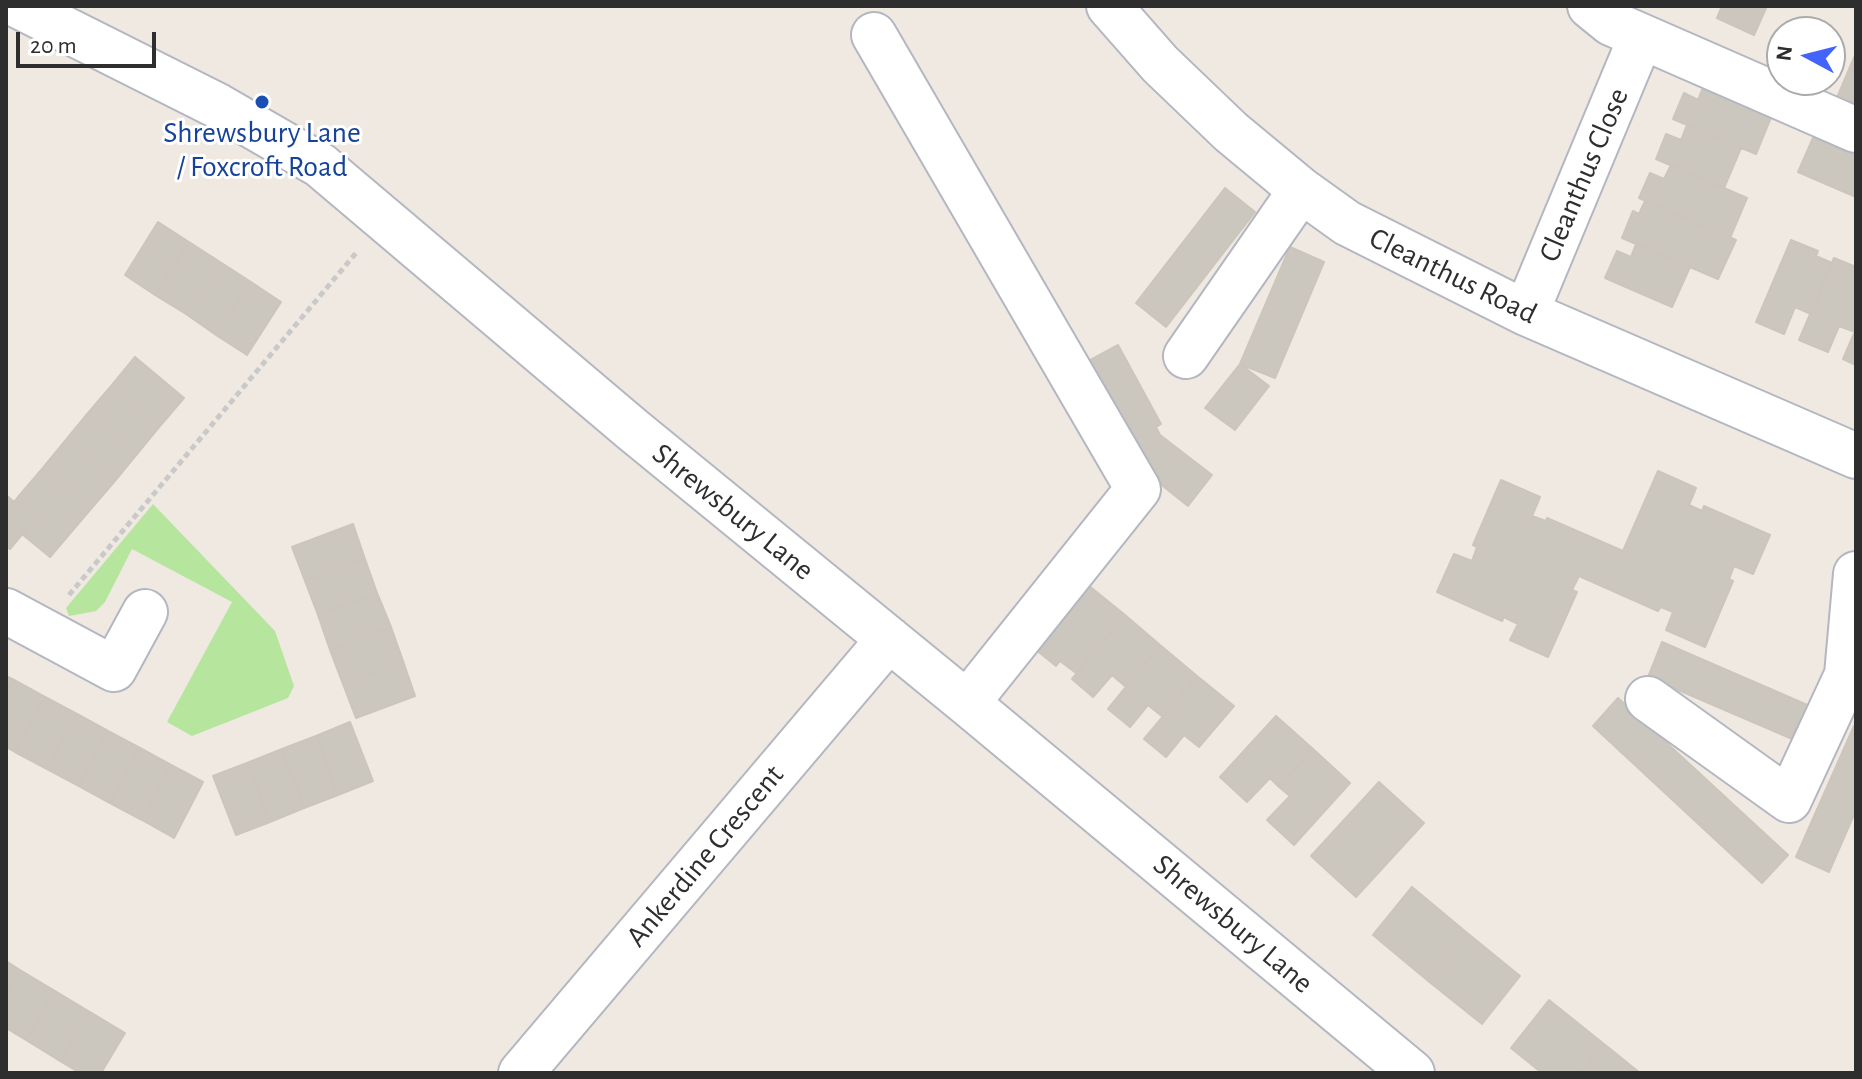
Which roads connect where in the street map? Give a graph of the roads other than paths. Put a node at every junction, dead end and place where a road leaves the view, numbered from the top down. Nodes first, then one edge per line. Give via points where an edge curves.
1 (19, 6) edge
2 (1109, 6) edge
3 (1590, 6) edge
4 (874, 35) dead end
5 (1641, 37) junction
6 (1856, 130) edge
7 (1301, 190) junction
8 (1526, 313) junction
9 (1186, 356) dead end
10 (1856, 456) edge
11 (1856, 574) edge
12 (145, 612) dead end
13 (23, 620) edge
14 (889, 639) junction
15 (1648, 699) dead end
16 (967, 703) junction
17 (521, 1073) edge
18 (1412, 1073) edge

1 - 14 street, Shrewsbury Lane via 218,106 320,165
2 - 7 street, Cleanthus Road via 1180,84
3 - 5 street
4 - 16 street via 1138,489
5 - 6 street
5 - 8 street, Cleanthus Close
7 - 8 street, Cleanthus Road via 1347,223
7 - 9 street
8 - 10 street, Cleanthus Road
11 - 15 street via 1847,675 1789,800
12 - 13 street via 114,669
14 - 16 street, Shrewsbury Lane
14 - 17 street, Ankerdine Crescent
16 - 18 street, Shrewsbury Lane

